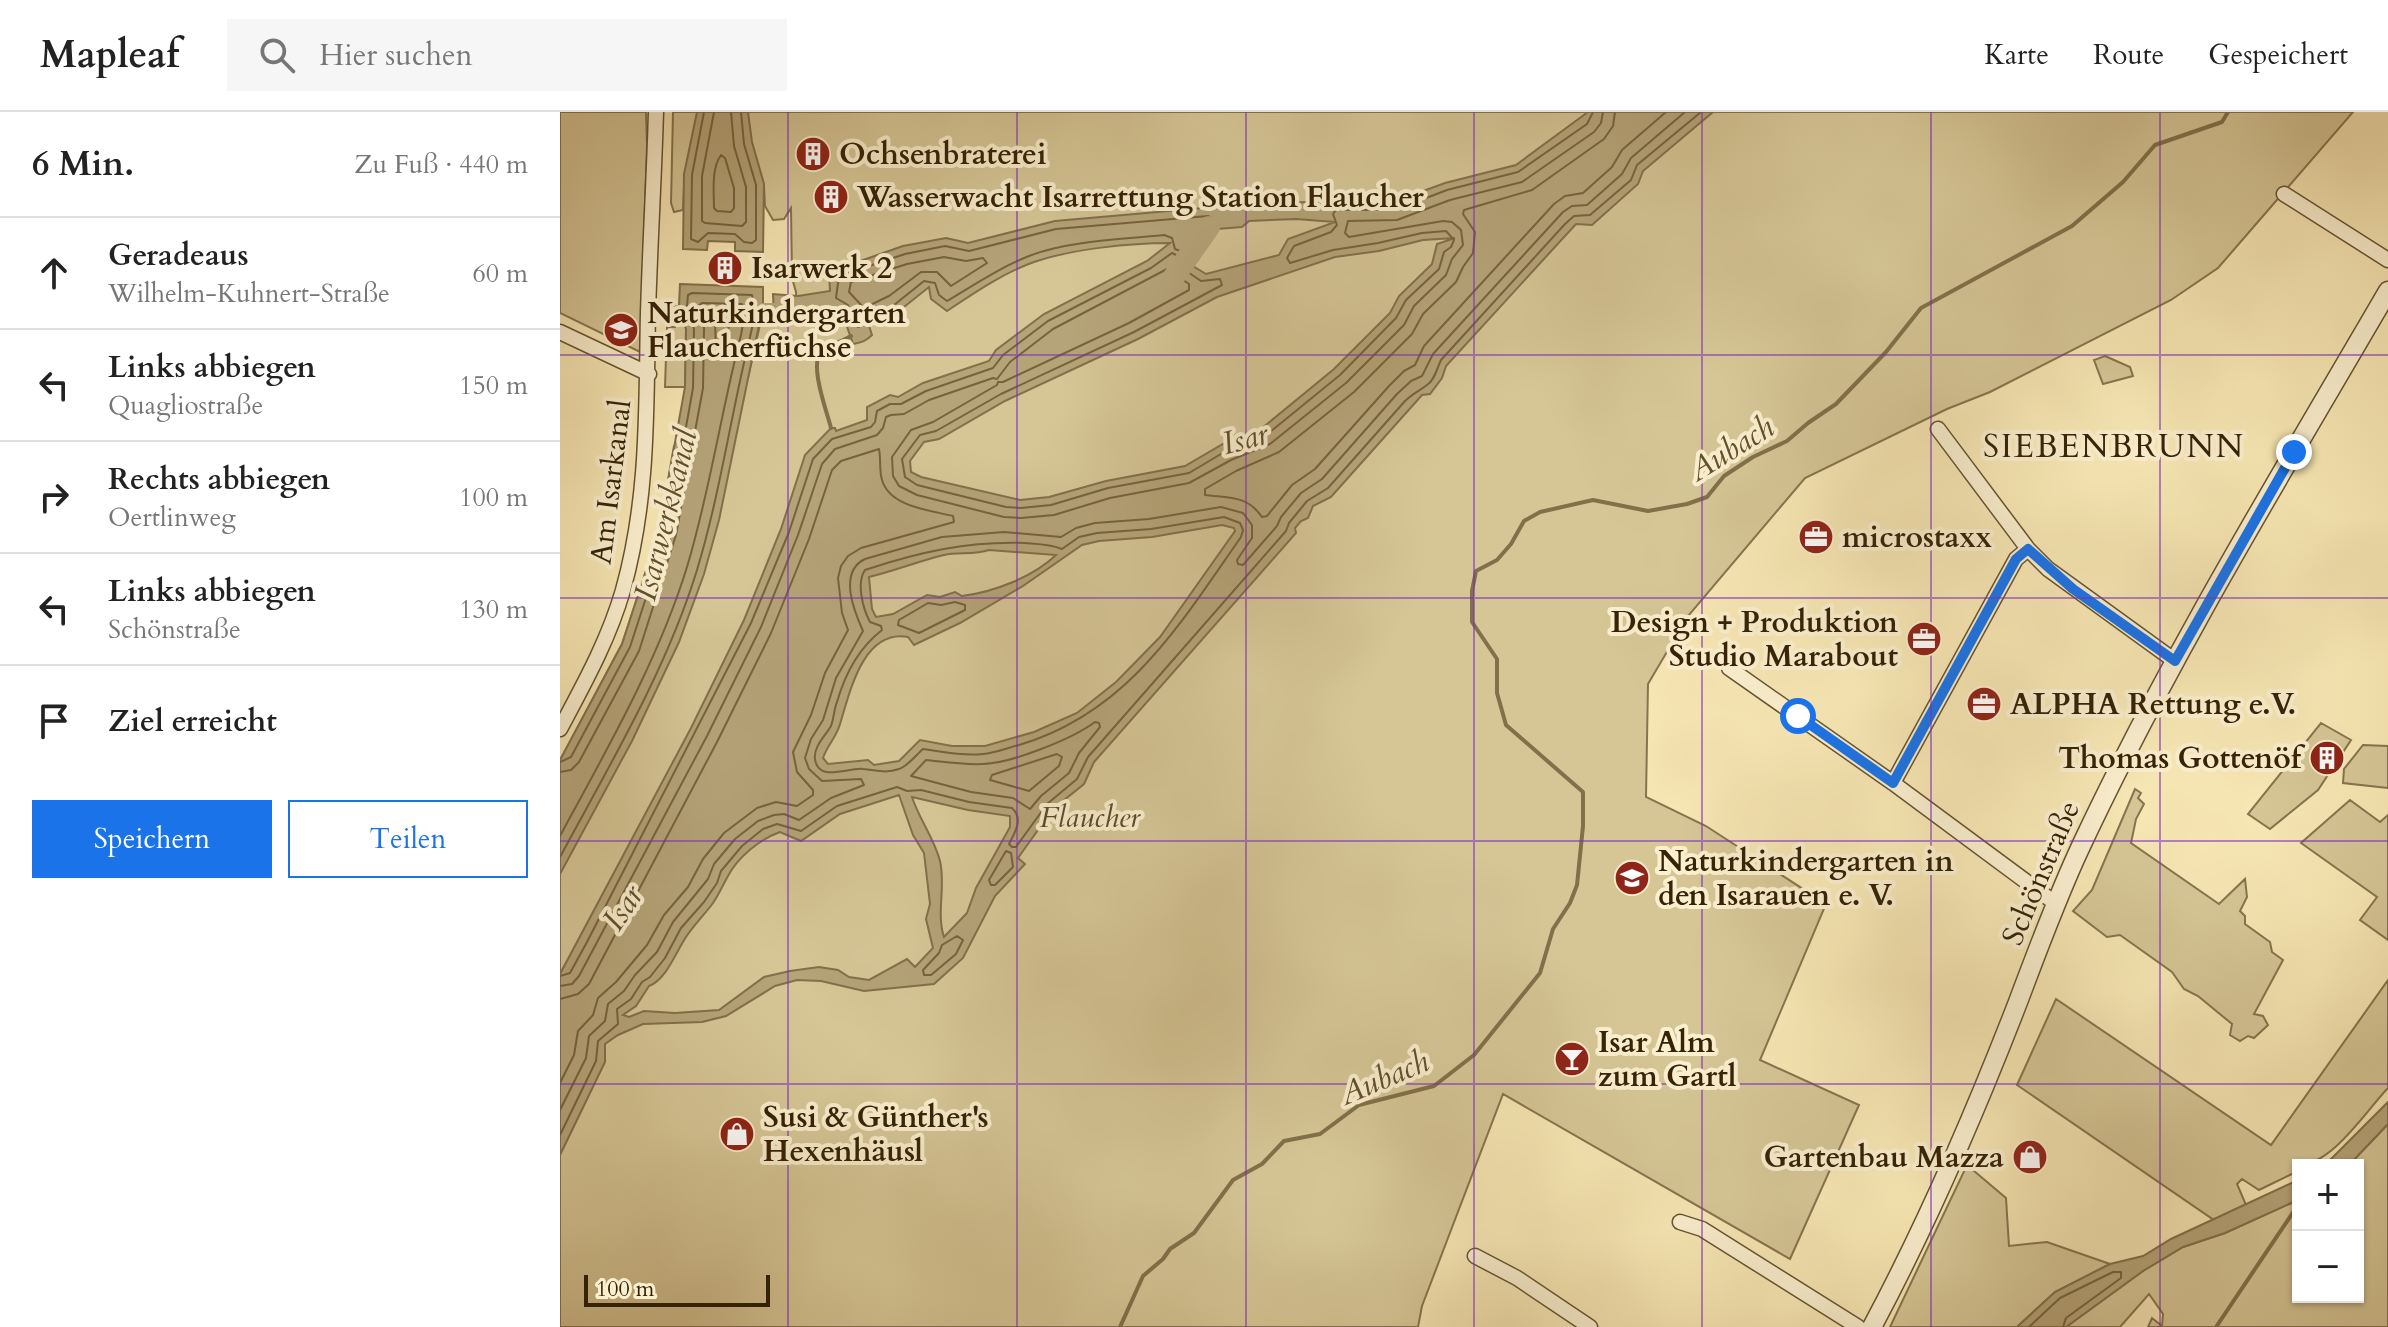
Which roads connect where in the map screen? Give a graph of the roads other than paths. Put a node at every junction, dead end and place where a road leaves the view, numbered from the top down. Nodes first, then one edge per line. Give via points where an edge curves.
1 (656, 112) edge
2 (2284, 194) dead end
3 (2388, 260) edge
4 (2388, 291) edge
5 (560, 332) edge
6 (649, 374) junction
7 (1938, 429) dead end
8 (2028, 549) junction
9 (2175, 661) junction
10 (1729, 668) dead end
11 (560, 729) edge
12 (1893, 783) junction
13 (2055, 903) junction
14 (1680, 1222) dead end
15 (1475, 1256) dead end
16 (1590, 1327) edge
17 (1858, 1327) edge
18 (1872, 1327) edge

1 - 6 street
2 - 3 street
4 - 9 street, Schönstraße
5 - 6 street, Am Isarkanal
6 - 11 street, Am Isarkanal via 637,529 622,592 606,639
7 - 8 street
8 - 9 street via 2073,589
8 - 12 street via 2016,559
9 - 13 street, Schönstraße
10 - 12 street
12 - 13 street
13 - 18 street, Schönstraße via 1948,1172
14 - 17 street via 1702,1229
15 - 16 street

